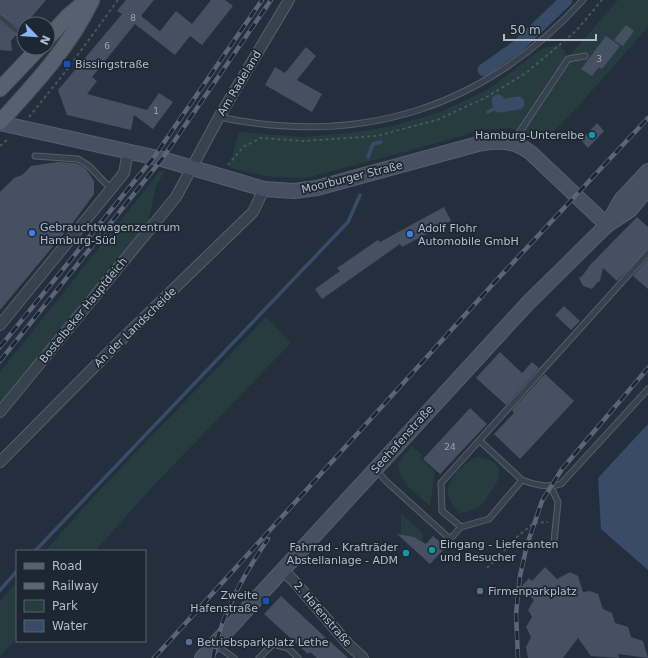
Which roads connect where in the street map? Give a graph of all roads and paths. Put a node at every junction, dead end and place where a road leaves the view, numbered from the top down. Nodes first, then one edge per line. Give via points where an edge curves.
1 (87, 0) edge
2 (92, 0) edge
3 (118, 0) edge
4 (289, 0) edge
5 (583, 0) edge
6 (0, 17) edge
7 (56, 29) edge
8 (16, 30) edge
9 (30, 56) edge
10 (585, 56) dead end
11 (0, 90) edge
12 (219, 116) junction
13 (0, 122) edge
14 (20, 128) junction
15 (513, 143) junction
16 (0, 146) edge
17 (128, 152) junction
18 (35, 156) dead end
19 (192, 168) junction
20 (648, 171) edge
21 (648, 188) edge
22 (111, 189) junction
23 (264, 189) junction
24 (607, 225) junction
25 (648, 253) edge
26 (0, 325) edge
27 (648, 389) edge
28 (0, 412) edge
29 (480, 441) junction
30 (0, 462) edge
31 (375, 469) junction
32 (522, 480) junction
33 (551, 487) junction
34 (556, 521) junction
35 (461, 527) junction
36 (554, 541) dead end
37 (487, 568) dead end
38 (282, 570) junction
39 (215, 644) junction
40 (202, 658) edge
41 (234, 658) edge
42 (259, 658) edge
43 (298, 658) edge
44 (363, 658) edge

1 - 7 main road
2 - 13 main road via 80,24 56,57
3 - 14 path
4 - 12 street, Am Radeland
5 - 12 lane via 526,55 502,71 470,90 411,112 365,123 328,127 262,125
6 - 8 lane
9 - 11 main road
10 - 15 lane via 568,59
12 - 19 street, Am Radeland
13 - 14 main road, Moorburger Straße
14 - 16 path
14 - 17 main road, Moorburger Straße
15 - 23 main road, Moorburger Straße via 498,141 478,144 317,188 294,191
15 - 24 main road, Moorburger Straße via 531,153
17 - 19 main road, Moorburger Straße
17 - 22 street via 124,173
18 - 22 lane via 78,159 89,166
19 - 23 main road, Moorburger Straße
19 - 28 street, Bostelbeker Hauptdeich via 176,197
20 - 24 main road via 621,200
21 - 24 main road via 630,210
22 - 26 street
23 - 30 street, An der Landscheide via 253,212
24 - 31 main road, Seehafenstraße via 528,303
25 - 29 lane
27 - 33 lane via 565,480
29 - 32 lane
29 - 35 lane via 441,483 442,511
31 - 35 lane via 450,539
31 - 38 main road, Seehafenstraße
32 - 33 lane via 538,486
32 - 35 lane via 489,519
33 - 34 lane via 558,502
34 - 36 lane
34 - 37 path via 534,523
38 - 39 main road, Seehafenstraße
38 - 44 street, 2. Hafenstraße
39 - 40 main road, Seehafenstraße
39 - 41 lane
42 - 43 lane via 273,644 288,648

